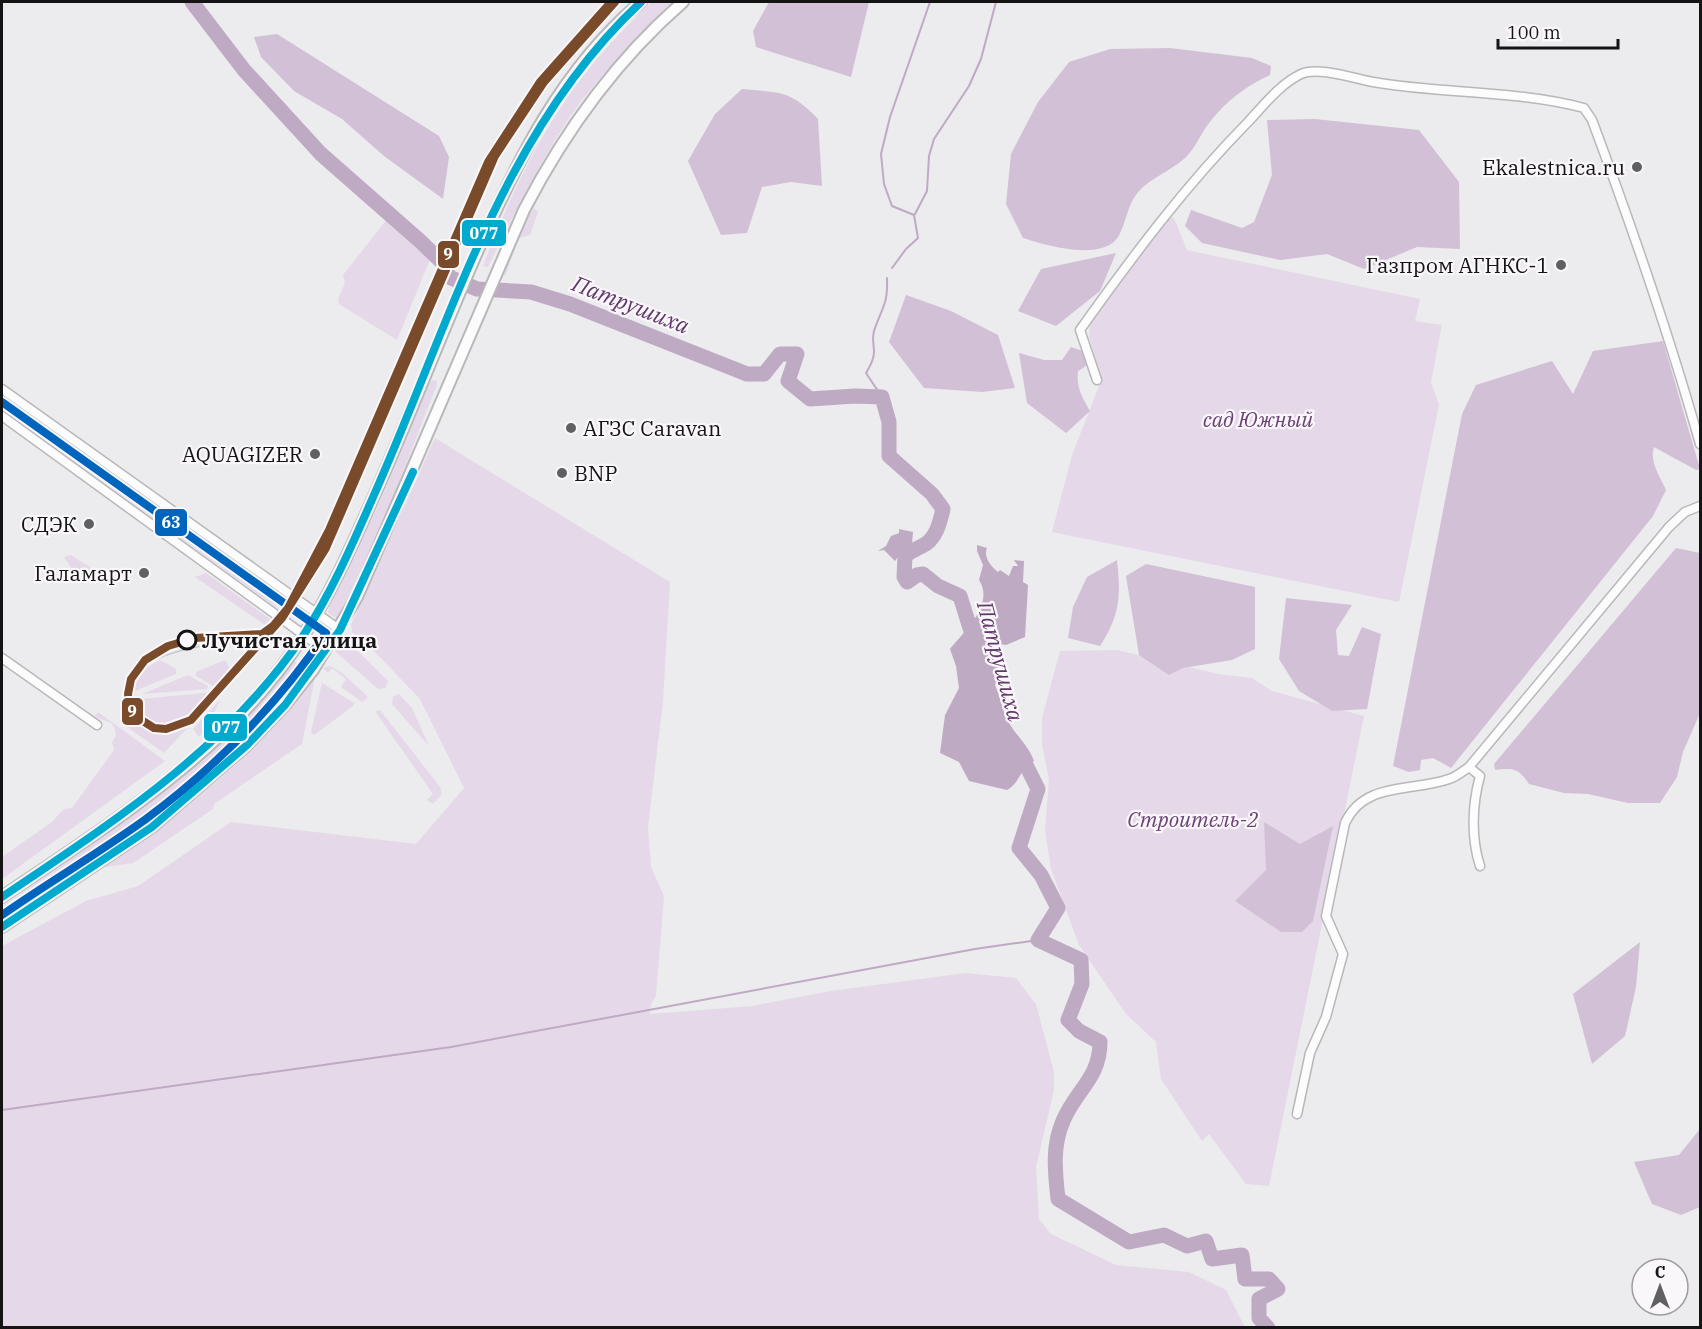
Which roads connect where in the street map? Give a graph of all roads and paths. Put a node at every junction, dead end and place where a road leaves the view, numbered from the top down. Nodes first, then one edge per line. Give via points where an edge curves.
1 (641, 2) edge
2 (683, 2) edge
3 (1097, 380) dead end
4 (2, 389) edge
5 (2, 416) edge
6 (1701, 444) edge
7 (1701, 506) edge
8 (316, 615) junction
9 (340, 630) junction
10 (303, 636) junction
11 (326, 651) junction
12 (2, 658) edge
13 (97, 725) dead end
14 (1469, 767) junction
15 (1480, 866) dead end
16 (2, 897) edge
17 (2, 927) edge
18 (1297, 1114) dead end

1 - 8 main road via 597,44 559,94 505,188 386,468
2 - 9 main road via 641,41 591,99 551,160 524,210
3 - 6 street via 1080,330 1162,218 1276,92 1304,72 1321,72 1584,108 1592,120 1642,255
4 - 8 street
5 - 10 street
7 - 14 street via 1685,512 1669,527
8 - 9 street
8 - 10 main road
9 - 11 main road
10 - 11 street
10 - 16 main road via 257,696 208,747 145,798
11 - 17 main road via 285,705 203,784 152,827
12 - 13 street
14 - 15 street via 1480,776 1474,799 1475,852
14 - 18 street via 1451,779 1377,792 1350,811 1326,916 1343,954 1326,1017 1310,1053

